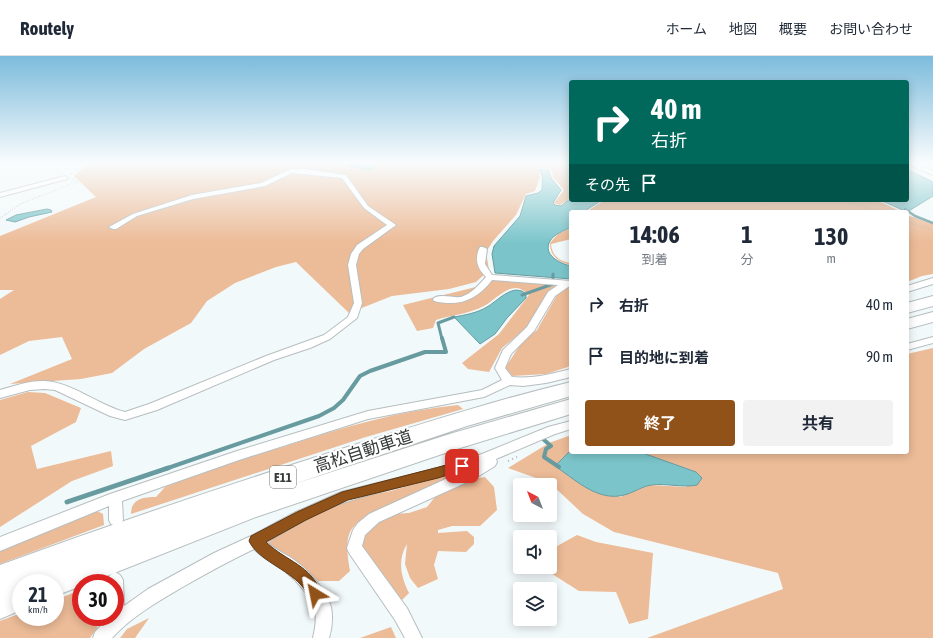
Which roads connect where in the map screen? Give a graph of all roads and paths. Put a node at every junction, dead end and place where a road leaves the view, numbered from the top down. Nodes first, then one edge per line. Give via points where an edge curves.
1 (22, 189) edge
2 (58, 189) edge
3 (238, 189) edge
4 (354, 189) edge
5 (0, 195) edge
6 (851, 202) edge
7 (873, 210) edge
8 (0, 218) edge
9 (909, 223) edge
10 (114, 227) dead end
11 (933, 230) edge
12 (483, 249) dead end
13 (490, 277) junction
14 (568, 283) edge
15 (932, 283) edge
16 (909, 289) edge
17 (437, 299) dead end
18 (933, 301) edge
19 (909, 307) edge
20 (933, 317) edge
21 (909, 323) edge
22 (933, 340) edge
23 (909, 346) edge
24 (569, 373) edge
25 (509, 381) junction
26 (569, 390) edge
27 (0, 394) edge
28 (569, 407) edge
29 (569, 426) edge
30 (488, 457) junction
31 (115, 498) junction
32 (116, 520) dead end
33 (256, 541) junction
34 (0, 544) edge
35 (0, 579) edge
36 (64, 579) edge
37 (12, 600) edge
38 (0, 605) edge
39 (124, 615) edge
40 (112, 626) edge
41 (101, 638) edge
42 (321, 638) edge
43 (414, 638) edge

1 - 5 street
2 - 8 path via 13,207
3 - 10 street via 192,197 135,215
4 - 27 street via 366,207 392,225 360,247 355,254 352,265 358,303 352,318 327,337 125,416 57,387 30,386
6 - 7 path
9 - 11 path
12 - 13 street via 480,259 482,269
13 - 14 street
13 - 17 street via 483,287 464,300
14 - 25 street via 551,294 531,329 507,352 500,368
15 - 16 street
18 - 19 highway
20 - 21 highway
22 - 23 street
24 - 25 street via 523,382
25 - 31 street via 484,393 368,415
26 - 35 highway, 高松自動車道 / E11 via 445,424 254,486
28 - 36 highway, 高松自動車道 / E11 via 251,508
29 - 30 street
30 - 33 street via 438,473 346,496
30 - 43 street via 491,462 470,475 374,518 362,527 355,538 354,548 401,614
31 - 32 street
31 - 34 street
33 - 39 street via 219,558
33 - 42 street via 307,581 323,608 324,626
37 - 38 highway
40 - 41 street

